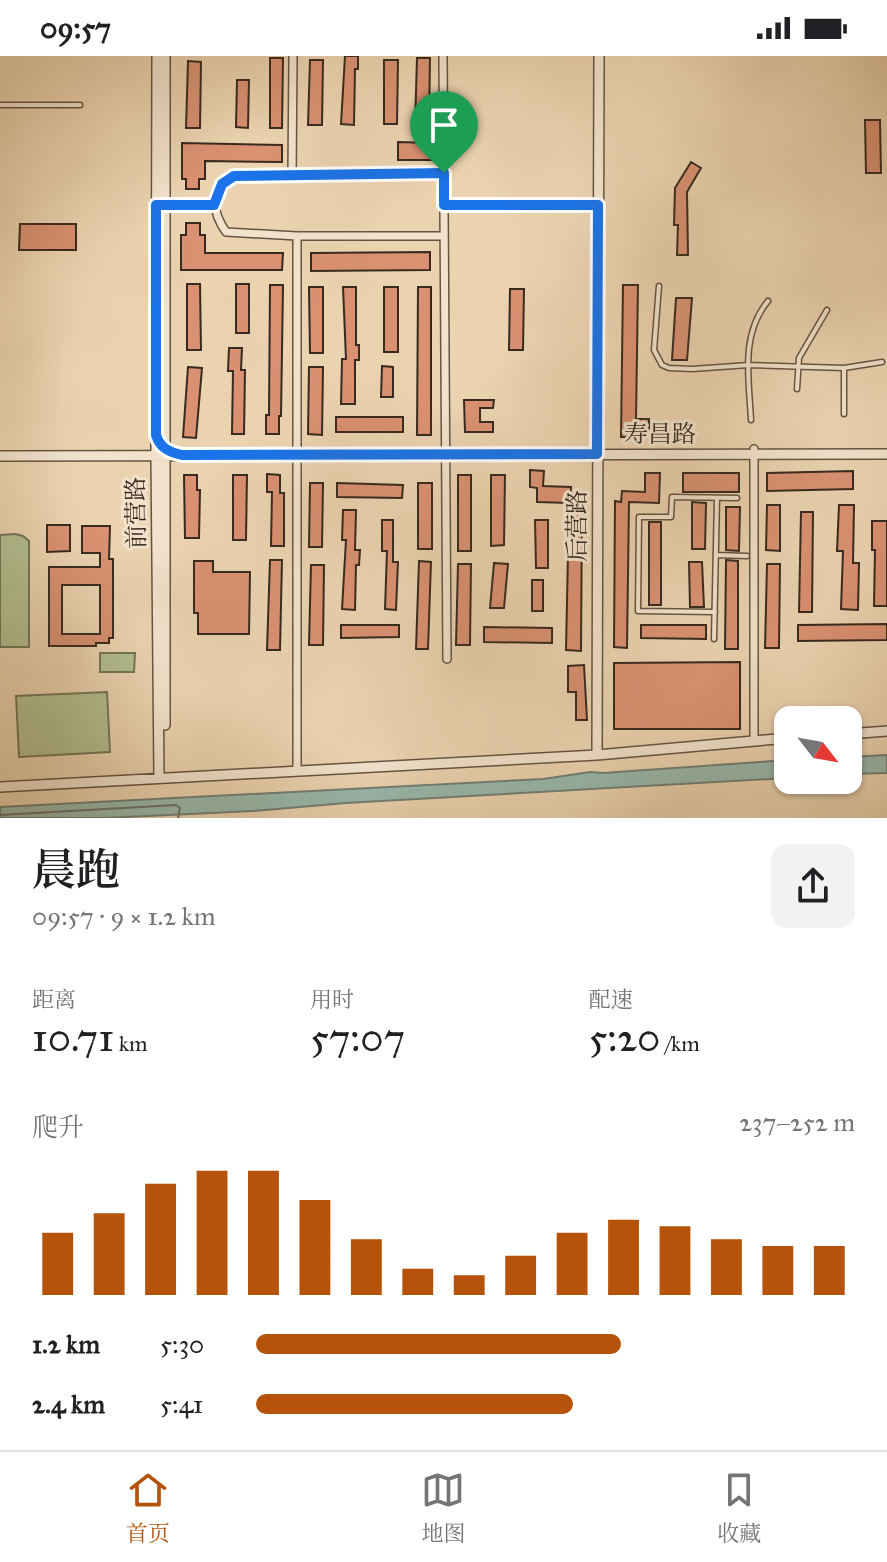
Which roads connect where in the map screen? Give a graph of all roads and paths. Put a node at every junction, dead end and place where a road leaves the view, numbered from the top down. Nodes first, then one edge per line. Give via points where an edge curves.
1 (157, 56) edge
2 (165, 56) edge
3 (293, 56) edge
4 (443, 56) edge
5 (599, 56) edge
6 (0, 105) edge
7 (80, 105) dead end
8 (444, 173) junction
9 (292, 176) junction
10 (161, 205) junction
11 (214, 205) junction
12 (444, 205) junction
13 (598, 205) junction
14 (297, 236) junction
15 (444, 236) junction
16 (659, 286) dead end
17 (768, 301) dead end
18 (827, 310) dead end
19 (882, 362) dead end
20 (749, 365) junction
21 (797, 366) junction
22 (844, 368) junction
23 (797, 389) dead end
24 (844, 414) dead end
25 (751, 420) dead end
26 (160, 435) junction
27 (0, 450) edge
28 (162, 451) junction
29 (597, 451) junction
30 (754, 451) junction
31 (887, 451) edge
32 (182, 452) junction
33 (297, 452) junction
34 (445, 452) junction
35 (0, 456) edge
36 (717, 498) junction
37 (737, 498) dead end
38 (717, 555) junction
39 (747, 556) dead end
40 (715, 612) junction
41 (714, 639) dead end
42 (447, 659) dead end
43 (887, 731) edge
44 (862, 733) edge
45 (774, 739) edge
46 (754, 741) junction
47 (597, 755) junction
48 (297, 771) junction
49 (162, 778) junction
50 (0, 787) edge

1 - 10 street
2 - 10 street
3 - 9 street
4 - 8 street
5 - 13 street, 后营路
6 - 7 lane
8 - 9 street
8 - 12 street
9 - 11 street via 234,176 222,184
10 - 11 street
10 - 26 street
11 - 14 street via 226,232
12 - 13 street
12 - 15 street
13 - 29 street, 后营路
14 - 15 street
14 - 33 street
15 - 34 street
16 - 20 lane via 654,350 662,365
17 - 20 lane via 751,331
18 - 21 lane
19 - 22 lane
20 - 21 lane
20 - 25 lane
21 - 22 lane
21 - 23 lane
22 - 24 lane
26 - 28 street
26 - 32 street
27 - 28 street, 寿昌路
28 - 32 street, 寿昌路
28 - 35 street, 寿昌路
28 - 49 street, 前营路
29 - 30 street, 寿昌路
29 - 34 street, 寿昌路
29 - 47 street, 后营路
30 - 31 street, 寿昌路
30 - 46 street
32 - 33 street, 寿昌路
33 - 34 street, 寿昌路
33 - 48 street
34 - 42 street
36 - 37 lane
36 - 38 lane
36 - 40 lane via 672,497 671,517 639,517 638,564 638,611
38 - 39 lane
38 - 40 lane
40 - 41 lane
43 - 44 street
45 - 46 street
46 - 47 street
47 - 48 street
48 - 49 street
49 - 50 street

